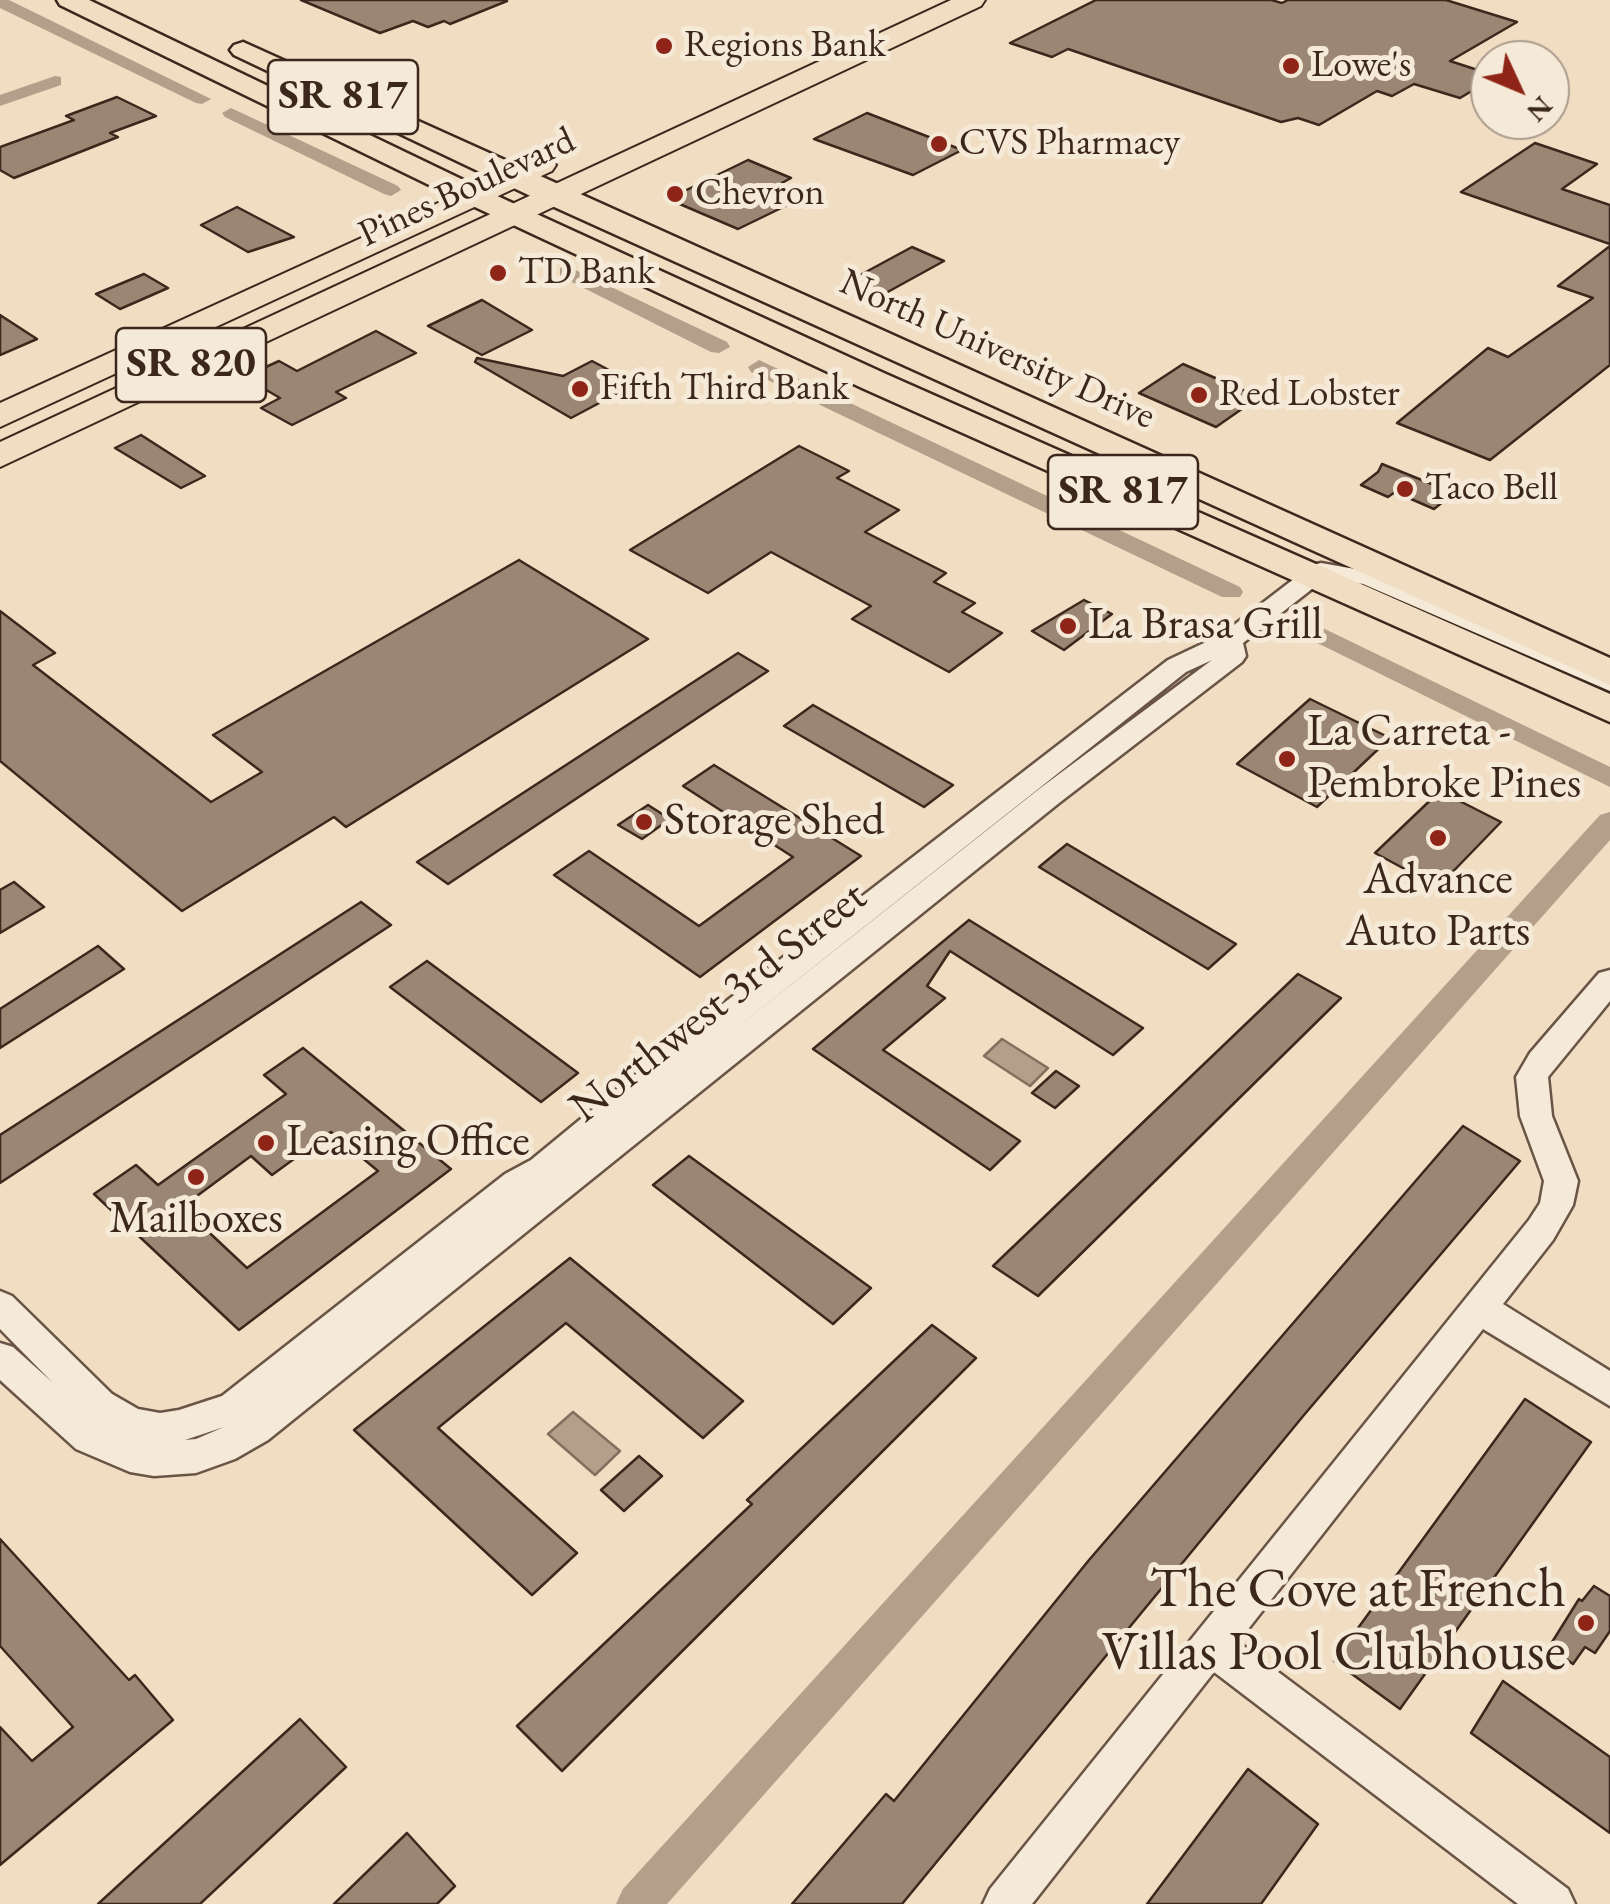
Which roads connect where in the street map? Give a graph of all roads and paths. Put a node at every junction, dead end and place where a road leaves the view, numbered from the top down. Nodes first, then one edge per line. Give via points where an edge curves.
1 (69, 0) edge
2 (972, 0) edge
3 (925, 12) edge
4 (876, 14) dead end
5 (216, 38) dead end
6 (862, 50) junction
7 (564, 155) dead end
8 (514, 178) junction
9 (551, 195) junction
10 (472, 196) junction
11 (512, 214) junction
12 (148, 346) junction
13 (0, 416) edge
14 (0, 429) edge
15 (0, 456) edge
16 (1310, 575) junction
17 (1610, 673) edge
18 (1610, 683) edge
19 (1610, 709) edge
20 (1610, 981) edge
21 (0, 1306) edge
22 (1480, 1308) junction
23 (0, 1358) edge
24 (1610, 1390) edge
25 (188, 1441) junction
26 (1213, 1647) junction
27 (1005, 1904) edge
28 (1553, 1904) edge

1 - 10 main road, SR 817
2 - 3 highway, Pines Boulevard / SR 820
3 - 6 highway, Pines Boulevard / SR 820
4 - 6 highway via 886,26
5 - 8 main road, SR 817
6 - 9 highway, Pines Boulevard / SR 820
7 - 8 highway, Pines Boulevard / SR 820
8 - 9 main road, North University Drive / SR 817
8 - 10 highway, Pines Boulevard / SR 820
9 - 11 highway, Pines Boulevard / SR 820
9 - 17 main road, North University Drive / SR 817
10 - 11 main road, North University Drive / SR 817
10 - 12 highway, Pines Boulevard / SR 820
11 - 15 highway, Pines Boulevard / SR 820
11 - 16 main road, North University Drive / SR 817
12 - 13 highway, Pines Boulevard / SR 820
12 - 14 highway via 106,379
16 - 18 street, North University Drive via 1321,570 1369,578
16 - 19 main road, North University Drive / SR 817
16 - 25 street, Northwest 3rd Street via 1230,641 1177,666
20 - 22 street via 1532,1077 1536,1116 1558,1165 1556,1205
21 - 25 street via 99,1405 131,1424
22 - 24 street
22 - 26 street
23 - 25 street via 90,1437 130,1456 154,1460
26 - 27 street
26 - 28 street

